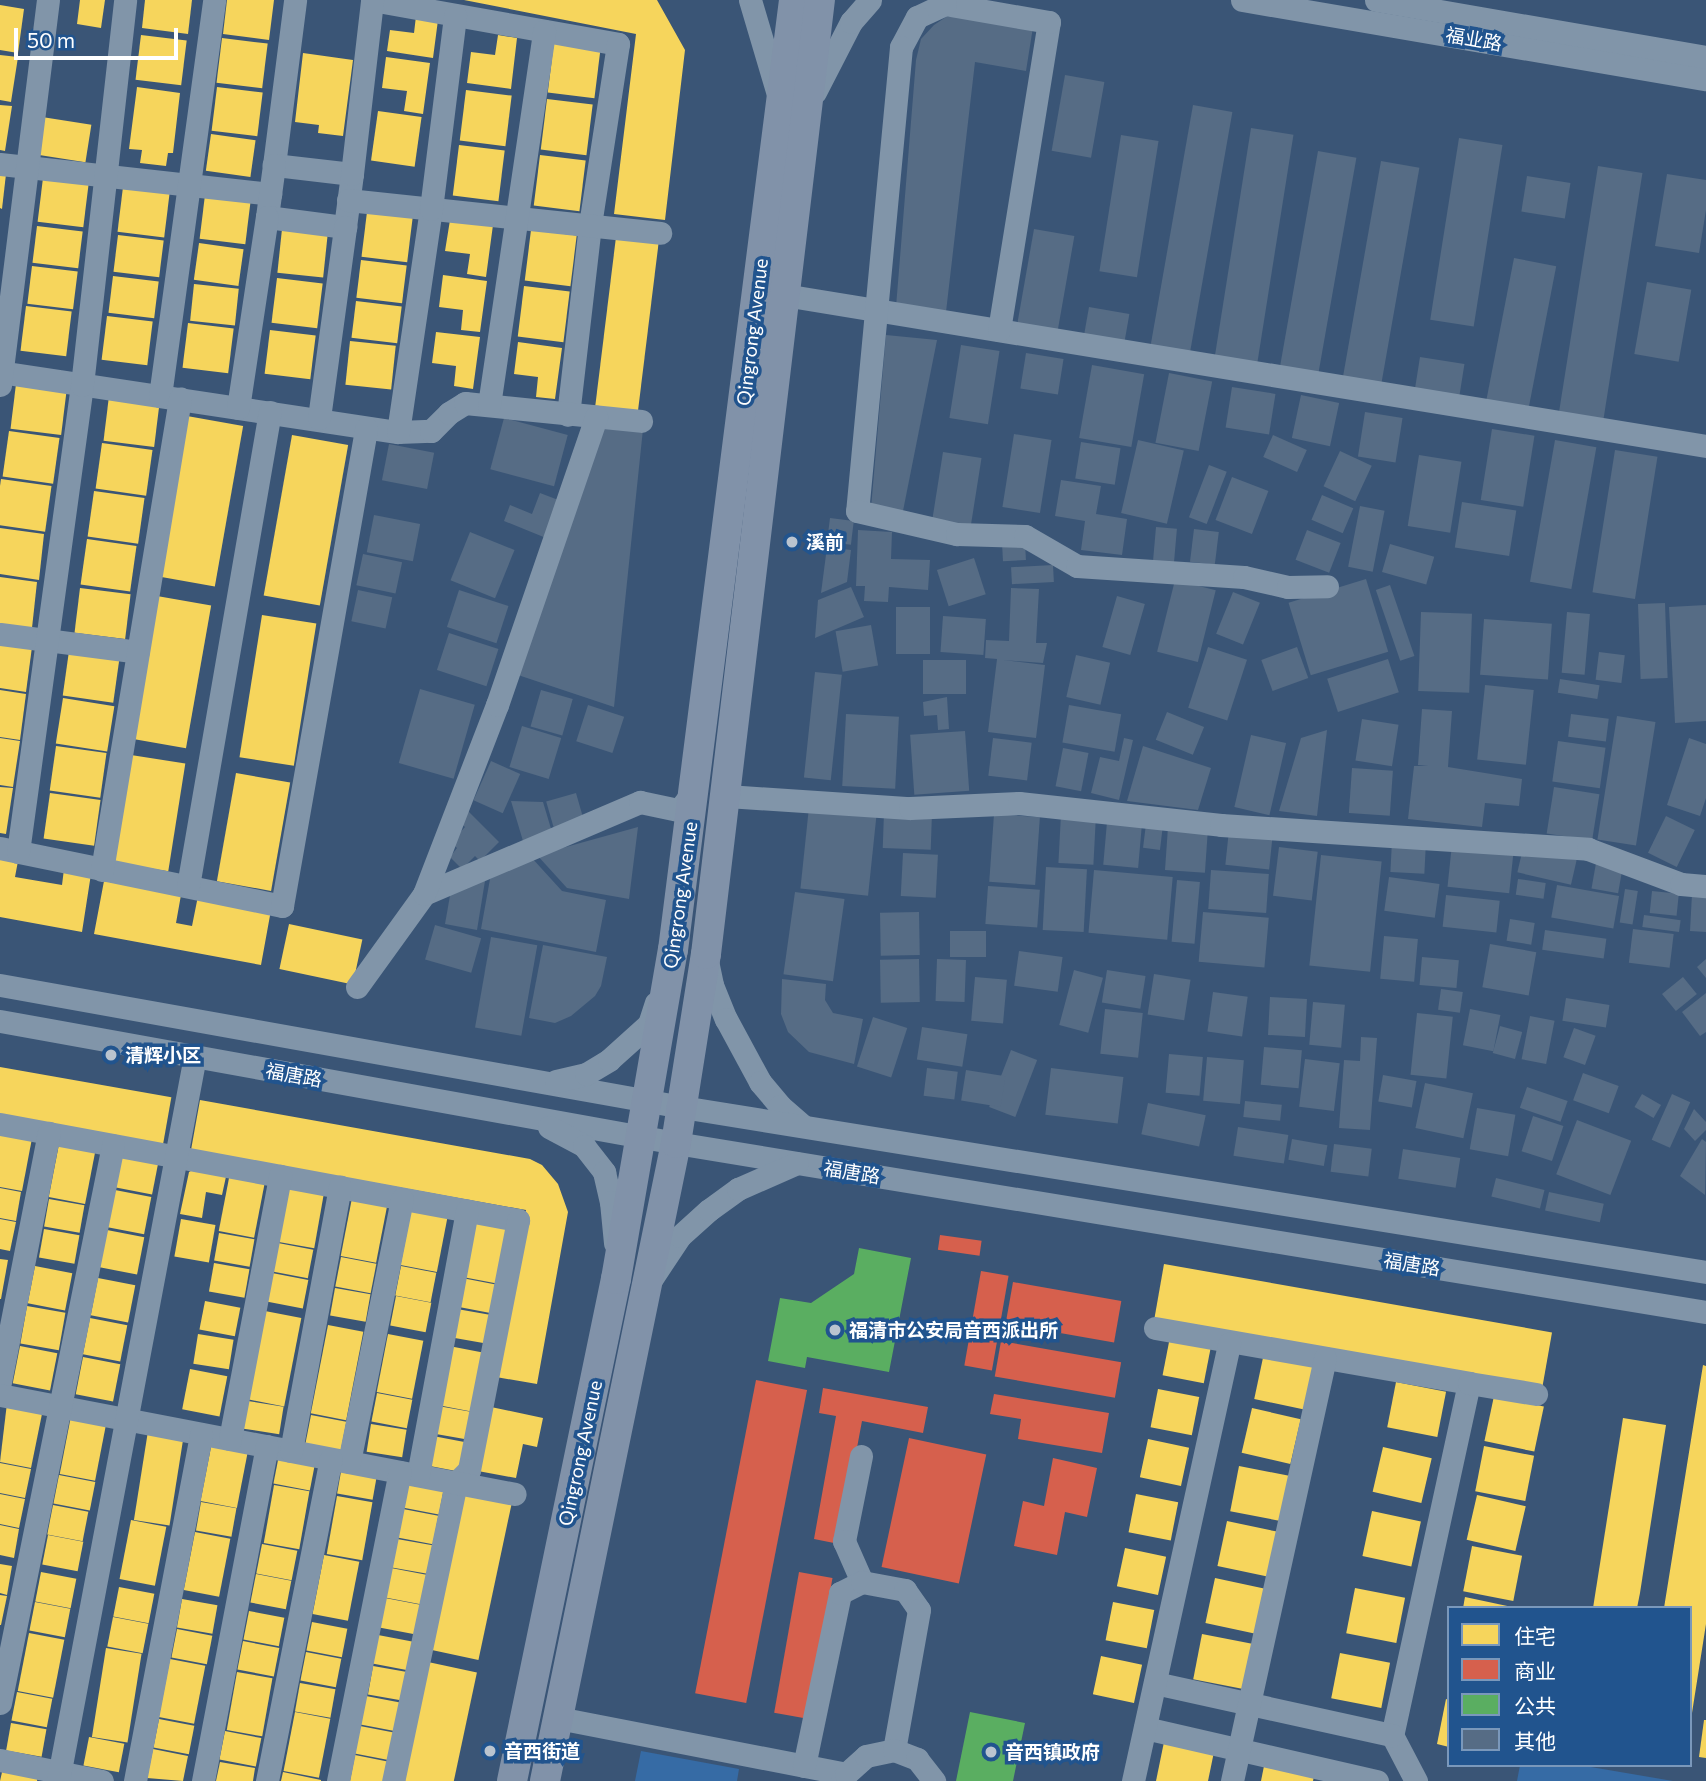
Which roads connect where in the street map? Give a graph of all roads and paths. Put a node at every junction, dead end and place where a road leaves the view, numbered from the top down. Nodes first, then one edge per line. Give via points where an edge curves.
1 (48, 0) edge
2 (125, 0) edge
3 (214, 0) edge
4 (295, 0) edge
5 (372, 0) edge
6 (750, 0) edge
7 (794, 0) edge
8 (820, 0) edge
9 (870, 0) edge
10 (1242, 0) edge
11 (1376, 0) edge
12 (455, 15) junction
13 (544, 31) junction
14 (1706, 57) edge
15 (1706, 79) edge
16 (794, 109) junction
17 (0, 164) edge
18 (274, 165) junction
19 (27, 167) junction
20 (352, 174) junction
21 (105, 176) junction
22 (190, 186) junction
23 (270, 194) junction
24 (348, 200) junction
25 (432, 209) junction
26 (267, 218) junction
27 (518, 218) junction
28 (590, 225) junction
29 (345, 227) junction
30 (660, 233) dead end
31 (784, 295) junction
32 (877, 310) junction
33 (999, 330) junction
34 (1, 376) edge
35 (82, 385) junction
36 (170, 397) junction
37 (489, 405) junction
38 (238, 408) junction
39 (270, 412) junction
40 (568, 415) junction
41 (319, 418) junction
42 (596, 418) junction
43 (641, 421) dead end
44 (366, 428) junction
45 (398, 432) junction
46 (1706, 446) edge
47 (1328, 586) dead end
48 (0, 634) edge
49 (47, 640) junction
50 (138, 652) junction
51 (694, 791) junction
52 (727, 796) junction
53 (9, 850) edge
54 (102, 870) junction
55 (188, 886) junction
56 (1706, 886) edge
57 (424, 894) junction
58 (673, 950) junction
59 (706, 954) junction
60 (0, 985) edge
61 (357, 987) dead end
62 (0, 1021) edge
63 (195, 1056) junction
64 (543, 1083) junction
65 (647, 1100) junction
66 (682, 1107) junction
67 (534, 1118) junction
68 (0, 1124) edge
69 (805, 1127) junction
70 (49, 1133) junction
71 (640, 1137) junction
72 (676, 1143) junction
73 (113, 1145) junction
74 (177, 1156) junction
75 (798, 1163) junction
76 (280, 1175) junction
77 (340, 1187) junction
78 (402, 1199) junction
79 (467, 1211) junction
80 (1706, 1272) edge
81 (616, 1279) junction
82 (647, 1286) junction
83 (1706, 1312) edge
84 (1155, 1328) dead end
85 (1229, 1343) junction
86 (1325, 1358) junction
87 (0, 1382) edge
88 (1469, 1382) junction
89 (1536, 1394) dead end
90 (0, 1395) edge
91 (60, 1407) junction
92 (127, 1419) junction
93 (201, 1434) junction
94 (230, 1439) junction
95 (267, 1446) junction
96 (291, 1451) junction
97 (861, 1456) dead end
98 (340, 1461) junction
99 (409, 1473) junction
100 (456, 1483) junction
101 (516, 1494) dead end
102 (862, 1582) junction
103 (1154, 1683) junction
104 (0, 1703) edge
105 (1250, 1704) junction
106 (558, 1718) junction
107 (1145, 1728) junction
108 (1392, 1735) junction
109 (894, 1750) junction
110 (1240, 1750) junction
111 (0, 1760) edge
112 (804, 1766) junction
113 (1333, 1776) edge
114 (59, 1777) edge
115 (844, 1777) edge
116 (103, 1781) edge
117 (135, 1781) edge
118 (203, 1781) edge
119 (267, 1781) edge
120 (338, 1781) edge
121 (393, 1781) edge
122 (512, 1781) edge
123 (545, 1781) edge
124 (934, 1781) edge
125 (1133, 1781) edge
126 (1232, 1781) edge
127 (1377, 1781) edge
128 (1416, 1781) edge

1 - 19 street
2 - 21 street
3 - 22 street
4 - 18 street
5 - 12 street
5 - 20 street
6 - 16 street via 772,64
7 - 16 main road, Qingrong Avenue
8 - 16 main road, Qingrong Avenue
9 - 16 street
10 - 15 street, 福业路
11 - 14 street, 福业路
12 - 13 street
12 - 25 street
13 - 27 street
13 - 28 street via 618,44
16 - 31 main road, Qingrong Avenue
16 - 51 main road, Qingrong Avenue
17 - 19 street
18 - 20 street
18 - 23 street
19 - 21 street
19 - 34 street
20 - 24 street
21 - 22 street
21 - 35 street
22 - 23 street
22 - 36 street
23 - 26 street
24 - 25 street
24 - 29 street
25 - 27 street
25 - 45 street
26 - 29 street
26 - 38 street
27 - 28 street
27 - 37 street
28 - 30 street
28 - 40 street
29 - 41 street
31 - 32 street
31 - 52 main road, Qingrong Avenue
32 - 33 street
32 - 33 street via 901,47 917,17 945,4 1049,22
32 - 47 street via 857,511 957,534 1024,536 1077,566 1244,577 1288,587
33 - 46 street
34 - 35 street
35 - 36 street
35 - 49 street
36 - 38 street
36 - 50 street
37 - 40 street
37 - 45 street via 465,403 431,431
38 - 39 street
39 - 41 street
39 - 55 street
40 - 42 street
41 - 44 street
42 - 43 street
42 - 57 street via 497,705
44 - 45 street
44 - 55 street via 282,906
48 - 49 street
49 - 50 street
49 - 53 street
50 - 54 street
51 - 57 street via 679,810 640,802
51 - 58 main road, Qingrong Avenue
52 - 56 street via 910,808 1019,803 1221,825 1588,849 1681,884
52 - 59 main road, Qingrong Avenue
53 - 54 street
54 - 55 street
57 - 61 street
58 - 64 street via 649,1024 630,1044 586,1074
58 - 65 main road, Qingrong Avenue
59 - 66 main road, Qingrong Avenue
59 - 69 street via 712,985 760,1082
60 - 64 street, 福唐路
62 - 63 street, 福唐路
63 - 67 street, 福唐路
63 - 74 street
64 - 65 street, 福唐路
65 - 66 street, 福唐路
65 - 71 main road, Qingrong Avenue
66 - 69 street, 福唐路
66 - 72 main road, Qingrong Avenue
67 - 71 street, 福唐路
67 - 81 street via 584,1146 604,1172
68 - 70 street
69 - 80 street, 福唐路
70 - 73 street
70 - 87 street
71 - 72 street, 福唐路
71 - 81 main road, Qingrong Avenue
72 - 75 street, 福唐路
72 - 82 main road, Qingrong Avenue
73 - 74 street
73 - 91 street
74 - 76 street
74 - 92 street
75 - 82 street via 738,1189 709,1210 681,1236
75 - 83 street, 福唐路
76 - 77 street
76 - 94 street
77 - 78 street
77 - 96 street
78 - 79 street
78 - 98 street
79 - 99 street
79 - 100 street via 518,1220 469,1470
81 - 122 main road, Qingrong Avenue
82 - 106 main road, Qingrong Avenue
84 - 85 street
85 - 86 street
85 - 103 street
86 - 88 street
86 - 105 street
88 - 89 street
88 - 108 street
90 - 91 street
91 - 92 street
91 - 104 street
92 - 93 street
92 - 114 street
93 - 94 street
93 - 117 street
94 - 95 street
95 - 96 street
95 - 118 street
96 - 98 street
97 - 102 street via 844,1541
98 - 99 street
98 - 119 street
99 - 100 street
99 - 120 street
100 - 101 street
100 - 121 street
102 - 109 street via 905,1590 919,1611
102 - 112 street via 840,1593
103 - 105 street
103 - 107 street
105 - 108 street
105 - 110 street
106 - 112 street
106 - 123 main road, Qingrong Avenue
107 - 110 street
107 - 125 street
108 - 128 street
109 - 115 street via 866,1756
109 - 124 street via 917,1759
110 - 113 street
110 - 126 street
111 - 114 street
112 - 115 street
113 - 127 street
114 - 116 street

